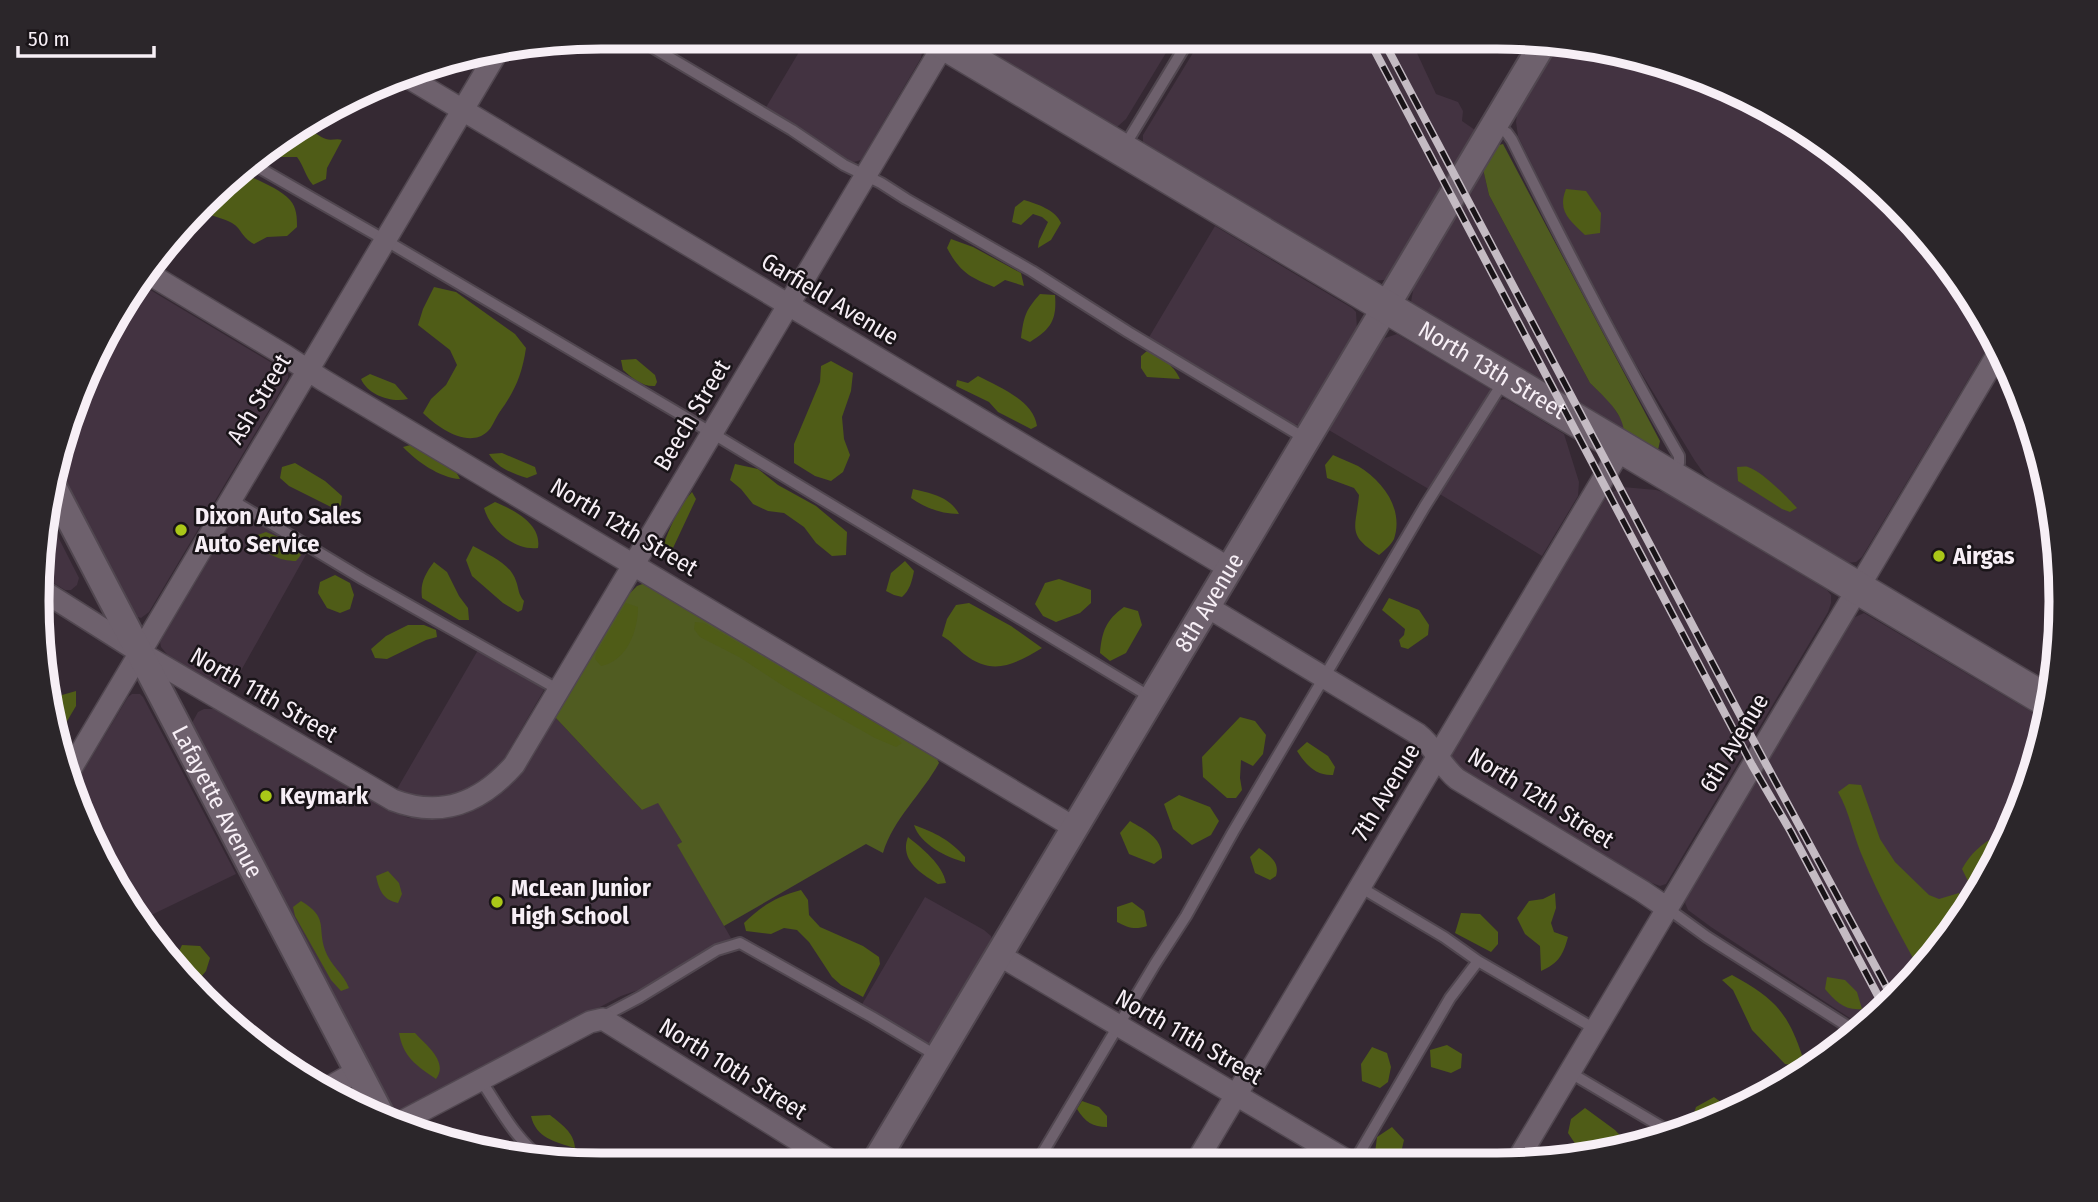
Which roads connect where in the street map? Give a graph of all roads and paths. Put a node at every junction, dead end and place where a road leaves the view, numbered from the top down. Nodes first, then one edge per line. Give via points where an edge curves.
1 (655, 49) edge
2 (934, 49) edge
3 (954, 49) edge
4 (1183, 49) edge
5 (1535, 50) edge
6 (492, 60) edge
7 (415, 82) edge
8 (462, 110) junction
9 (1494, 125) junction
10 (1122, 150) junction
11 (259, 168) edge
12 (866, 175) junction
13 (385, 240) junction
14 (154, 277) edge
15 (789, 305) junction
16 (1385, 306) junction
17 (1994, 361) edge
18 (307, 370) junction
19 (1506, 378) junction
20 (712, 433) junction
21 (1306, 439) junction
22 (1622, 447) junction
23 (1671, 476) junction
24 (59, 498) edge
25 (230, 499) junction
26 (634, 564) junction
27 (1229, 568) junction
28 (1857, 587) junction
29 (49, 595) edge
30 (1206, 606) junction
31 (141, 653) junction
32 (1325, 678) junction
33 (559, 690) junction
34 (2040, 696) edge
35 (1152, 698) junction
36 (1438, 757) junction
37 (74, 764) edge
38 (470, 800) joint
39 (1075, 828) junction
40 (1360, 887) junction
41 (1667, 908) junction
42 (999, 955) junction
43 (1478, 961) junction
44 (603, 1019) junction
45 (1119, 1026) junction
46 (1848, 1027) edge
47 (1595, 1029) junction
48 (938, 1057) junction
49 (358, 1071) junction
50 (1569, 1072) junction
51 (480, 1079) junction
52 (335, 1084) edge
53 (1236, 1095) junction
54 (375, 1104) edge
55 (408, 1118) edge
56 (1662, 1127) edge
57 (528, 1148) edge
58 (1521, 1152) edge
59 (818, 1153) edge
60 (881, 1153) edge
61 (1043, 1153) edge
62 (1202, 1153) edge
63 (1334, 1153) edge
64 (1359, 1153) edge

1 - 12 lane
2 - 12 street, Beech Street
3 - 10 main road, North 13th Street
4 - 10 lane
5 - 9 street, 8th Avenue
6 - 8 street, Ash Street
7 - 8 street, Garfield Avenue
8 - 13 street, Ash Street
8 - 15 street, Garfield Avenue
9 - 16 street, 8th Avenue
9 - 23 lane via 1513,140 1597,308 1679,456
10 - 16 main road, North 13th Street
11 - 13 lane
12 - 15 street, Beech Street
12 - 21 lane
13 - 18 street, Ash Street
13 - 20 lane
14 - 18 street, North 12th Street
15 - 20 street, Beech Street
15 - 27 street, Garfield Avenue
16 - 19 main road, North 13th Street
16 - 21 street, 8th Avenue
17 - 28 street, 6th Avenue
18 - 25 street, Ash Street
18 - 26 street, North 12th Street
19 - 22 main road, North 13th Street
19 - 32 lane
20 - 26 street, Beech Street
20 - 35 lane
21 - 27 street, 8th Avenue
22 - 23 main road, North 13th Street
22 - 36 street, 7th Avenue
23 - 28 main road, North 13th Street
24 - 31 street, Lafayette Avenue
25 - 31 street, Ash Street
25 - 33 lane
26 - 33 street, Beech Street
26 - 39 street, North 12th Street
27 - 30 street, 8th Avenue
28 - 34 main road, North 13th Street
28 - 41 street, 6th Avenue
29 - 31 street, North 11th Street
30 - 32 street, North 12th Street
30 - 35 street, 8th Avenue
31 - 37 street, Ash Street
31 - 38 street, North 11th Street via 393,800 425,809
31 - 49 street, Lafayette Avenue
32 - 36 street, North 12th Street via 1418,734
32 - 45 lane
33 - 38 street, Beech Street via 514,765
35 - 39 street, 8th Avenue
36 - 40 street, 7th Avenue
36 - 41 street, North 12th Street via 1457,779
39 - 42 street, 8th Avenue
40 - 43 lane
40 - 53 street, 7th Avenue
41 - 46 lane, North 12th Street
41 - 47 street, 6th Avenue
42 - 45 street, North 11th Street
42 - 48 street, 8th Avenue
43 - 47 lane
43 - 64 lane via 1450,998
44 - 48 lane via 717,950 740,943
44 - 51 street
44 - 59 street, North 10th Street
45 - 53 street, North 11th Street
45 - 61 lane
47 - 50 street, 6th Avenue
48 - 60 street, 8th Avenue
49 - 52 street
49 - 54 street, Lafayette Avenue
50 - 56 lane
50 - 58 street, 6th Avenue
51 - 55 street
51 - 57 lane
53 - 62 street, 7th Avenue
53 - 63 street, North 11th Street

